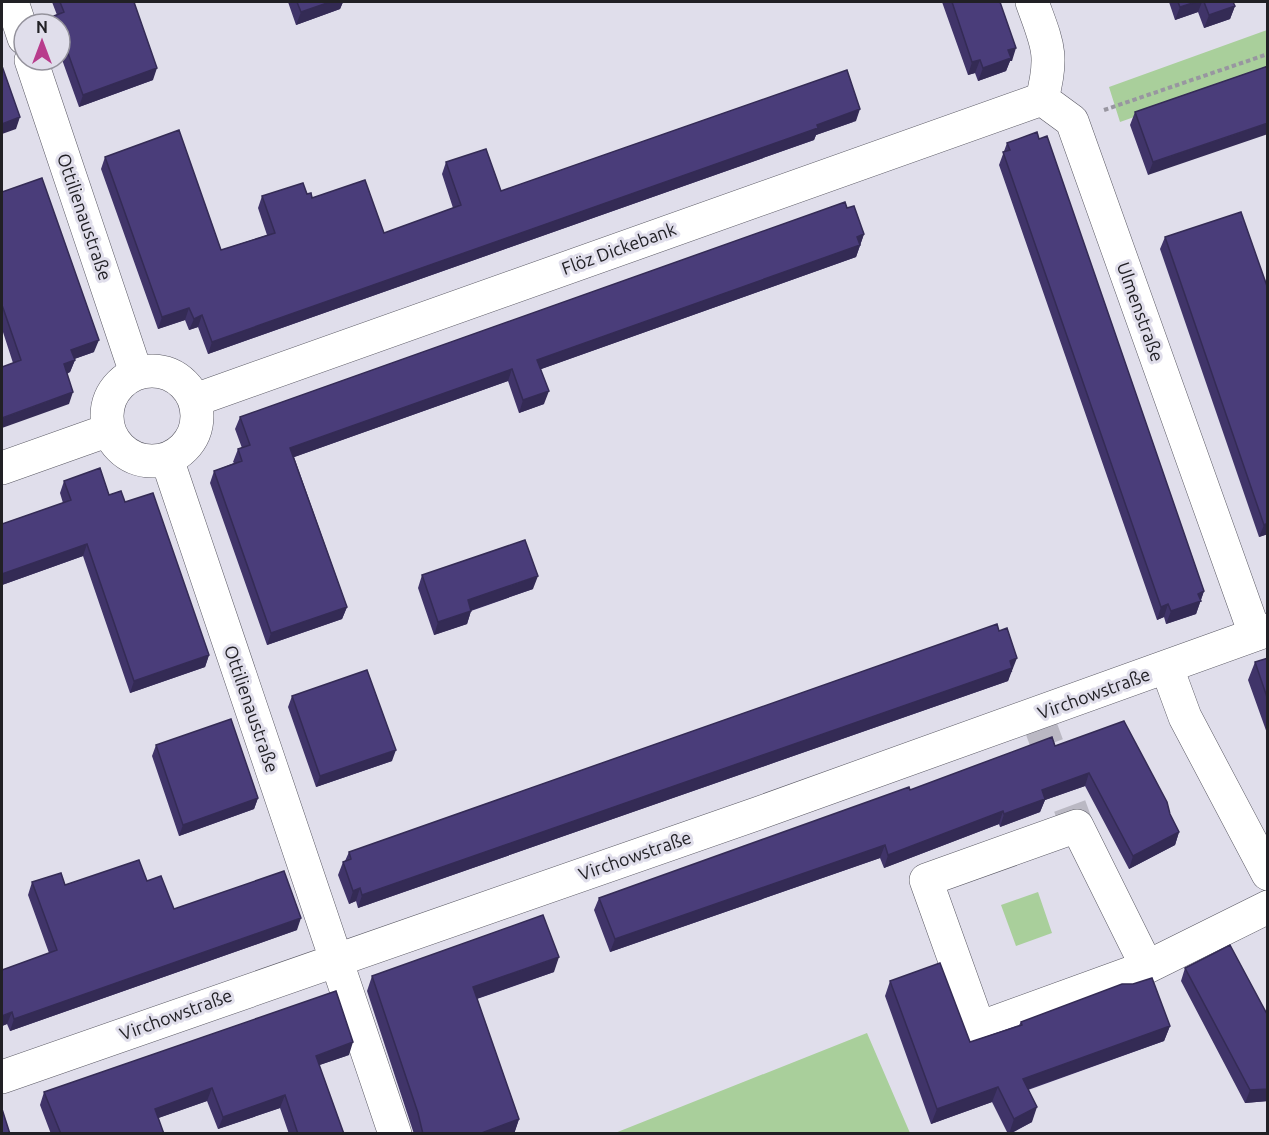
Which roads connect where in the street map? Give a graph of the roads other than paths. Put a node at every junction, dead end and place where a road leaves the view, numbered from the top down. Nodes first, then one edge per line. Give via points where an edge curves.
1 (1032, 2) edge
2 (35, 72) edge
3 (1042, 99) junction
4 (136, 373) junction
5 (195, 400) junction
6 (109, 430) junction
7 (167, 459) junction
8 (2, 468) edge
9 (1261, 632) edge
10 (1167, 668) junction
11 (1268, 874) edge
12 (1268, 907) edge
13 (334, 959) junction
14 (1147, 967) junction
15 (2, 1077) edge
16 (395, 1134) edge

1 - 3 street via 1049,51 1049,72
2 - 4 street, Ottilienaustraße
3 - 5 street, Flöz Dickebank
3 - 9 street, Ulmenstraße via 1072,121
4 - 5 street via 165,372 188,387
4 - 6 street via 111,396 106,417
5 - 7 street via 198,414 190,442
6 - 7 street via 126,453 153,462
6 - 8 street
7 - 13 street, Ottilienaustraße
9 - 10 street, Virchowstraße
10 - 11 street via 1185,717
10 - 13 street, Virchowstraße
12 - 14 street
13 - 15 street, Virchowstraße
13 - 16 street, Ottilienaustraße
14 - 14 street via 1077,826 926,880 979,1028

